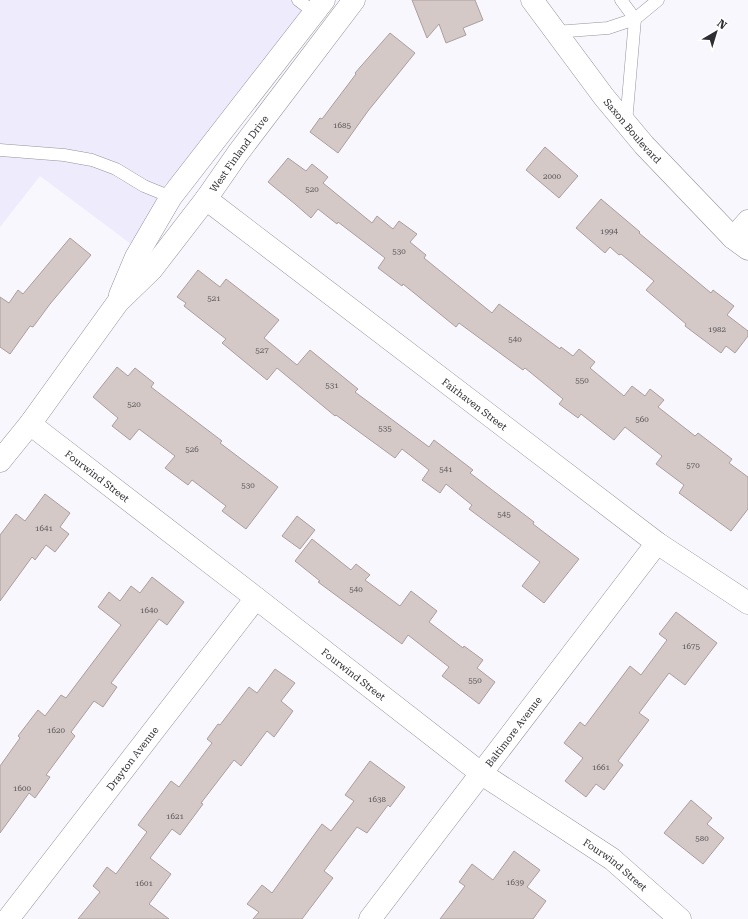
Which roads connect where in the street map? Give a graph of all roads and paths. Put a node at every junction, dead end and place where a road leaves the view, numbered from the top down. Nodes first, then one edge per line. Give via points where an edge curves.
1 (354, 0) edge
2 (532, 0) edge
3 (621, 0) edge
4 (658, 0) edge
5 (312, 4) edge
6 (635, 19) junction
7 (555, 32) junction
8 (626, 124) junction
9 (1, 152) edge
10 (171, 197) junction
11 (206, 199) junction
12 (748, 221) edge
13 (741, 243) edge
14 (118, 302) junction
15 (30, 424) junction
16 (0, 461) edge
17 (657, 543) junction
18 (256, 598) junction
19 (748, 604) edge
20 (482, 774) junction
21 (8, 919) edge
22 (370, 919) edge
23 (680, 919) edge

1 - 11 street, West Finland Drive via 238,152
2 - 7 street, Saxon Boulevard
3 - 6 lane
4 - 6 lane
5 - 10 street, West Finland Drive
6 - 7 lane via 608,28
6 - 8 lane
7 - 8 street, Saxon Boulevard
8 - 13 street, Saxon Boulevard via 649,151
9 - 10 lane via 64,155 92,160 116,169 144,186
10 - 11 street via 189,203
10 - 14 street, West Finland Drive via 136,257
11 - 14 street, West Finland Drive via 152,269
11 - 17 street, Fairhaven Street
12 - 13 street
14 - 15 street, West Finland Drive
15 - 16 street, West Finland Drive
15 - 18 street, Fourwind Street
17 - 19 street, Fairhaven Street
17 - 20 street, Baltimore Avenue
18 - 20 street, Fourwind Street
18 - 21 street, Drayton Avenue
20 - 22 street, Baltimore Avenue
20 - 23 street, Fourwind Street via 612,859

